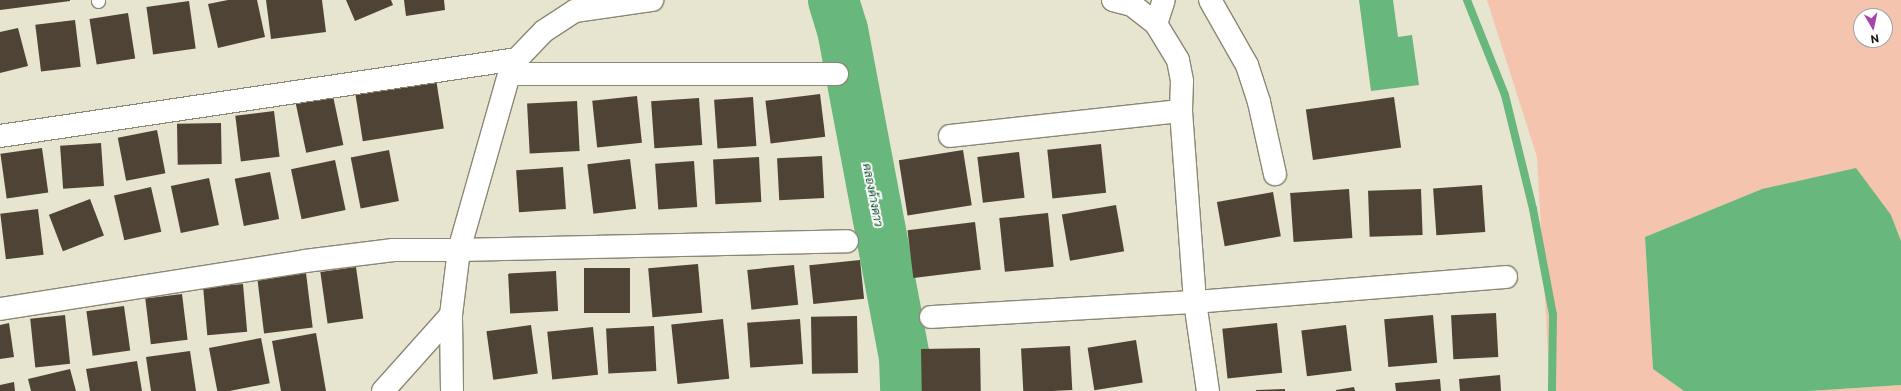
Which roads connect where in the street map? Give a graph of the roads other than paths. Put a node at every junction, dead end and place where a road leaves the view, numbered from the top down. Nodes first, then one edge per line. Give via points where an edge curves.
1 (652, 0) edge
2 (1164, 0) edge
3 (1210, 0) edge
4 (1126, 2) edge
5 (1156, 24) junction
6 (513, 66) junction
7 (837, 74) dead end
8 (1181, 111) junction
9 (0, 136) edge
10 (950, 136) dead end
11 (1275, 174) dead end
12 (847, 241) dead end
13 (459, 250) junction
14 (1506, 277) dead end
15 (1195, 302) junction
16 (0, 309) edge
17 (451, 315) junction
18 (931, 317) dead end
19 (383, 391) edge
20 (452, 391) edge
21 (1208, 391) edge

1 - 6 street via 575,11 544,31
2 - 5 street
3 - 11 street via 1247,65 1259,102
4 - 5 street
5 - 8 street via 1178,60 1182,81
6 - 7 street
6 - 9 street
6 - 13 street
8 - 10 street
8 - 15 street
12 - 13 street
13 - 16 street via 392,250 305,261
13 - 17 street
14 - 15 street
15 - 18 street
15 - 21 street
17 - 19 street
17 - 20 street

